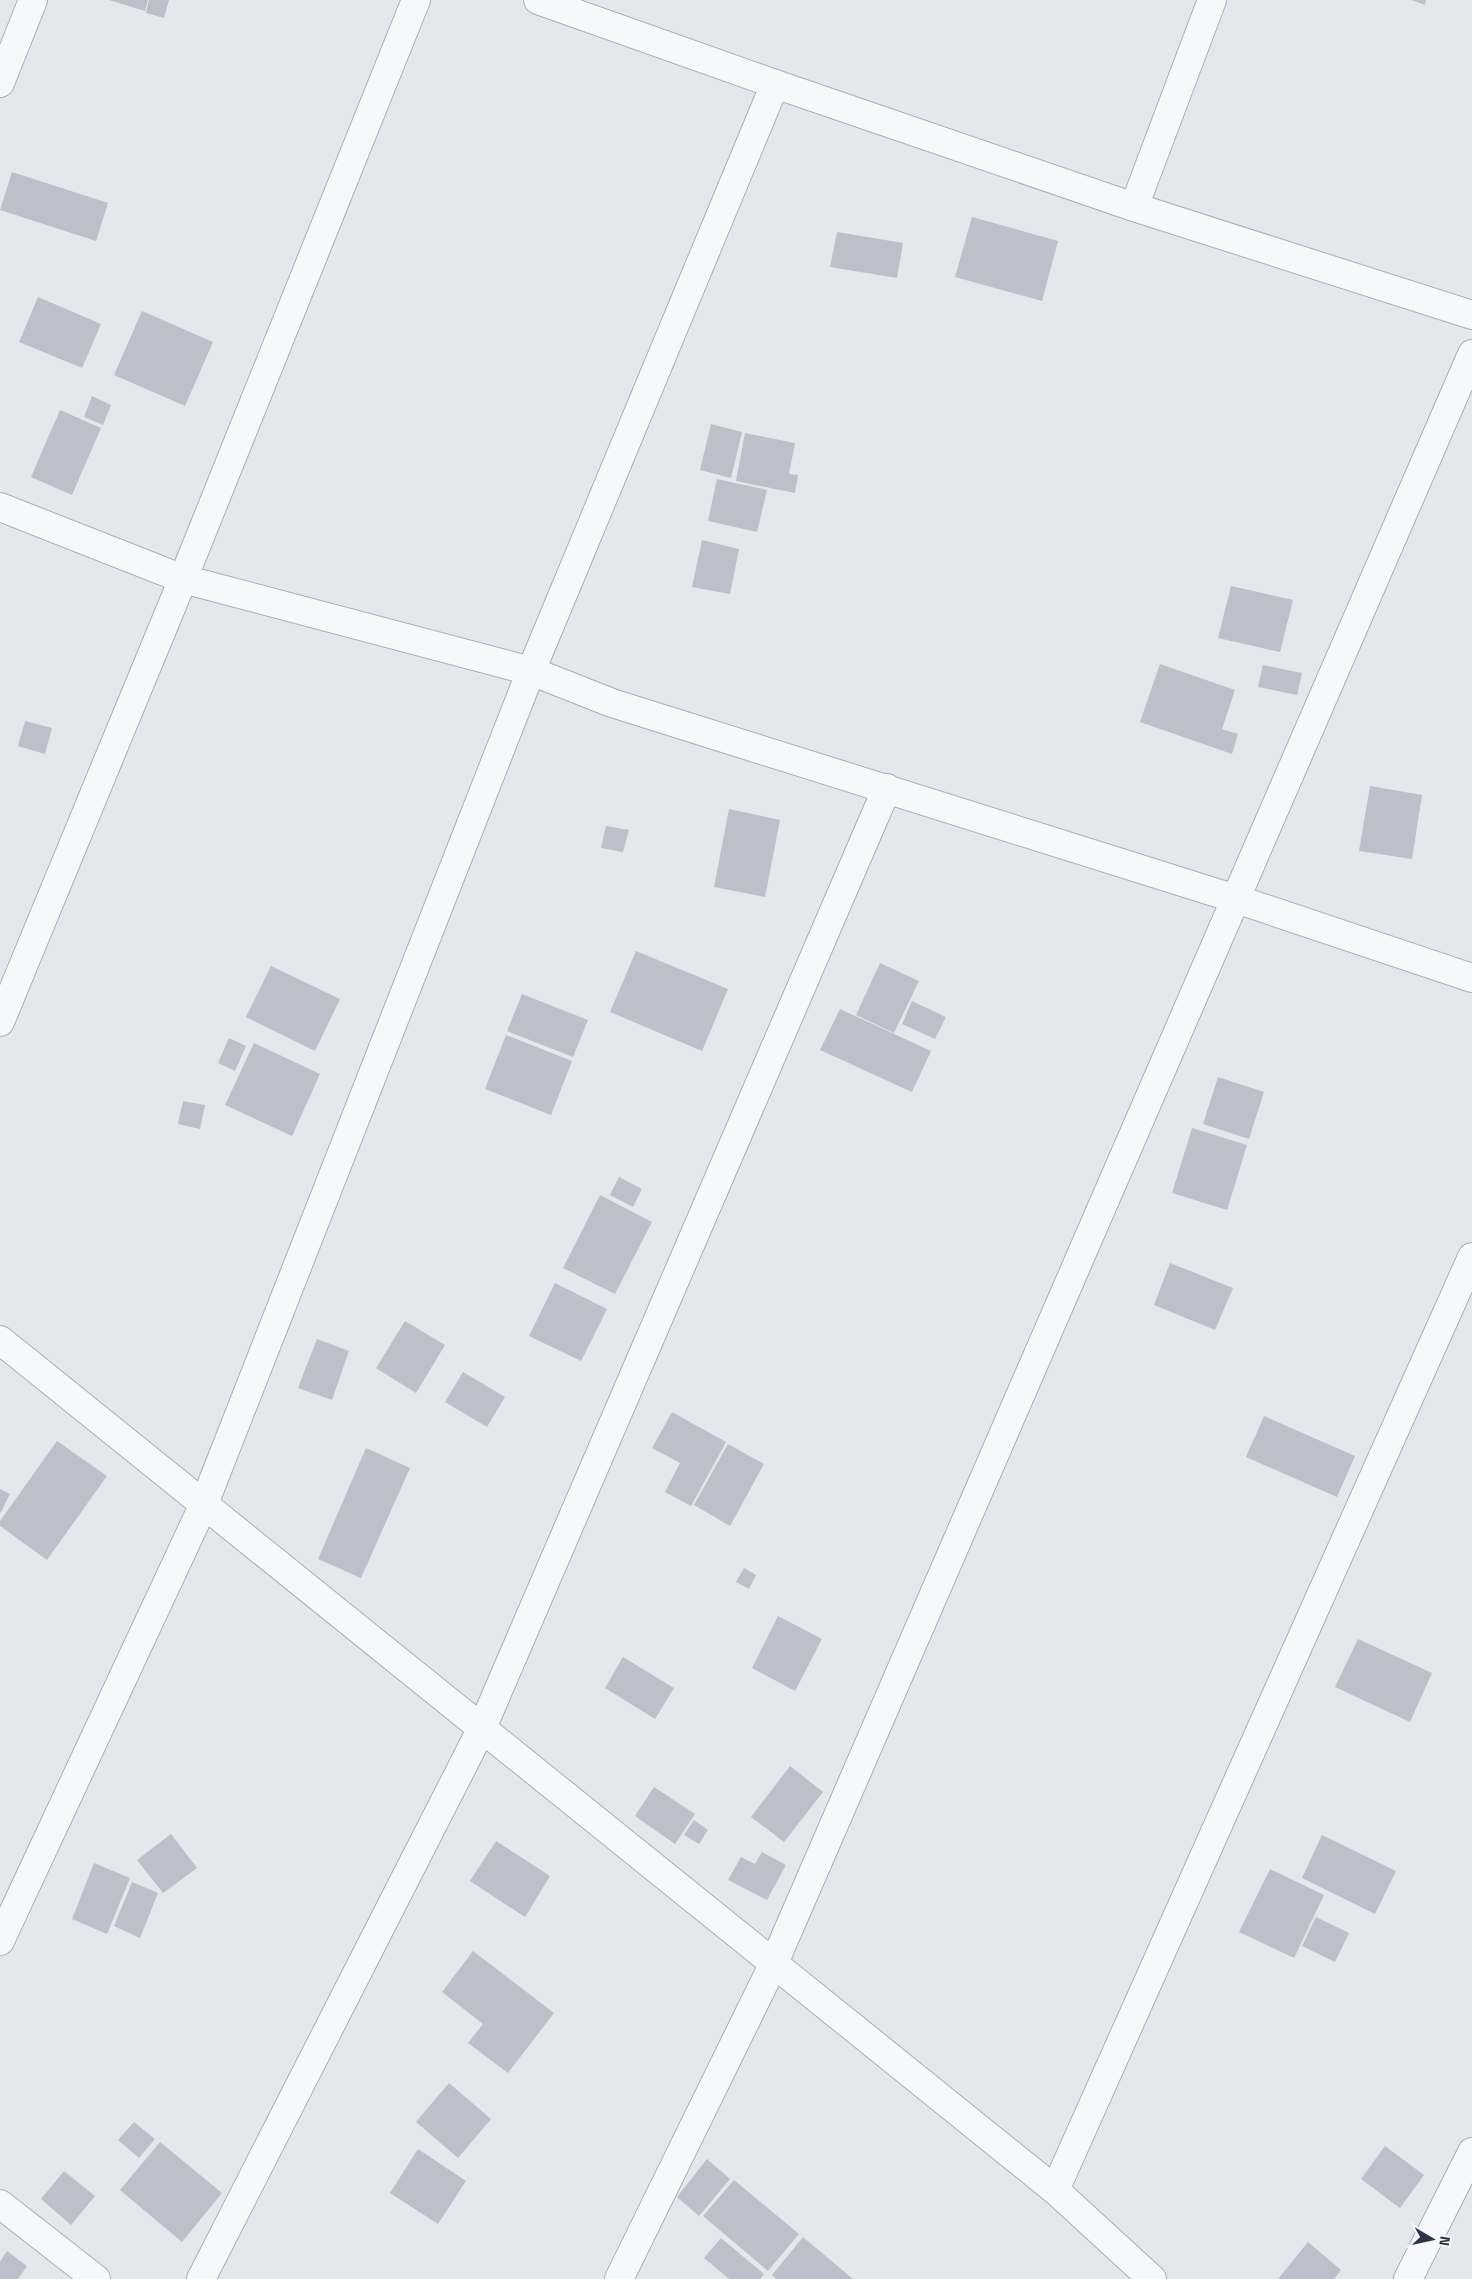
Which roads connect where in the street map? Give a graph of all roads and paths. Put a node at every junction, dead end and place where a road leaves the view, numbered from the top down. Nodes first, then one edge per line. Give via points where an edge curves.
1 (33, 0) edge
2 (416, 0) edge
3 (538, 0) edge
4 (1212, 0) edge
5 (0, 83) edge
6 (775, 84) junction
7 (1134, 207) junction
8 (1472, 315) edge
9 (1472, 354) edge
10 (0, 507) edge
11 (183, 579) junction
12 (531, 671) junction
13 (886, 788) junction
14 (1236, 898) junction
15 (1472, 978) edge
16 (0, 1022) edge
17 (1472, 1257) edge
18 (0, 1340) edge
19 (204, 1504) junction
20 (482, 1728) junction
21 (0, 1941) edge
22 (774, 1963) junction
23 (1472, 2152) edge
24 (1055, 2190) junction
25 (0, 2204) edge
26 (96, 2279) edge
27 (200, 2279) edge
28 (619, 2279) edge
29 (1152, 2279) edge
30 (1408, 2279) edge

1 - 5 street
2 - 11 street
3 - 6 street
4 - 7 street
6 - 7 street
6 - 12 street
7 - 8 street
9 - 14 street
10 - 11 street
11 - 12 street
11 - 16 street
12 - 13 street via 612,703
12 - 19 street
13 - 14 street
13 - 20 street
14 - 15 street
14 - 22 street
17 - 24 street
18 - 19 street
19 - 20 street
19 - 21 street
20 - 22 street
20 - 27 street
22 - 24 street
22 - 28 street
23 - 30 street
24 - 29 street
25 - 26 street

